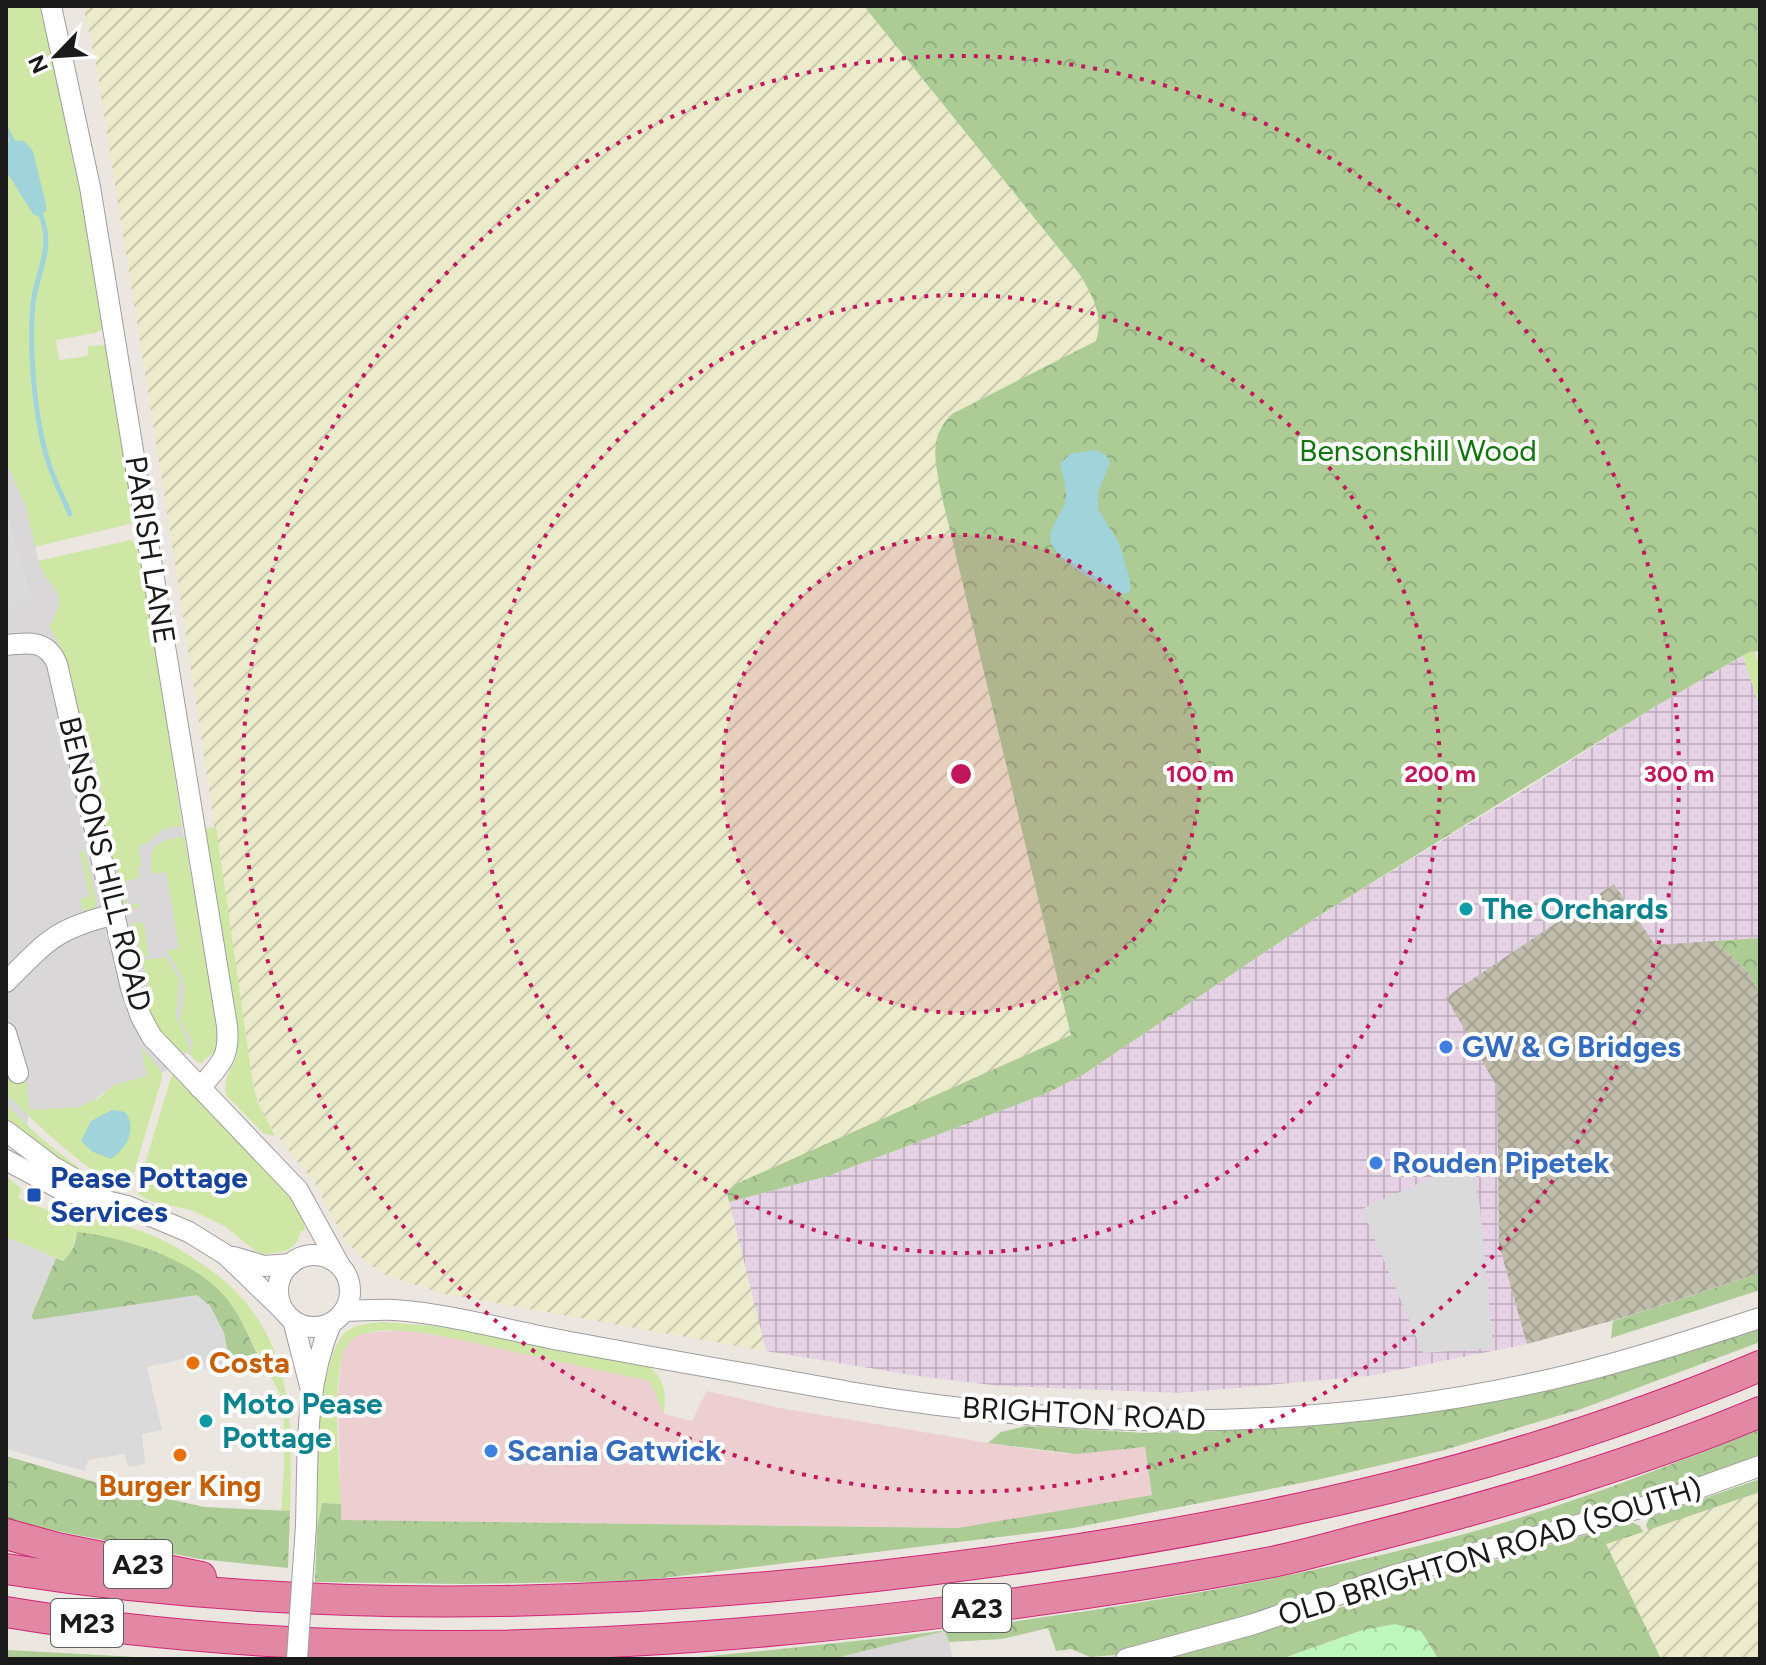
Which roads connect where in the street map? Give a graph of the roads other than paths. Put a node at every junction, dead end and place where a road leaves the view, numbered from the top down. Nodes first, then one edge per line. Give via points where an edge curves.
1 (51, 6) edge
2 (6, 645) edge
3 (115, 914) junction
4 (6, 982) edge
5 (6, 1033) edge
6 (18, 1073) dead end
7 (200, 1088) junction
8 (6, 1131) edge
9 (6, 1160) edge
10 (120, 1204) junction
11 (308, 1206) junction
12 (226, 1255) junction
13 (294, 1262) junction
14 (343, 1271) junction
15 (405, 1311) junction
16 (289, 1316) junction
17 (338, 1317) junction
18 (1760, 1318) edge
19 (1760, 1366) edge
20 (311, 1390) junction
21 (1760, 1412) edge
22 (1760, 1466) edge
23 (6, 1534) edge
24 (6, 1569) edge
25 (269, 1596) junction
26 (6, 1612) edge
27 (169, 1633) junction
28 (6, 1634) edge
29 (297, 1659) edge
30 (1126, 1659) edge

1 - 7 street, PARISH LANE via 90,187 227,1026 224,1060
2 - 3 street, BENSONS HILL ROAD via 36,643 57,664
3 - 4 street via 78,923 51,938
3 - 7 street, BENSONS HILL ROAD via 141,1017 152,1037
5 - 6 street
7 - 11 street, BENSONS HILL ROAD
8 - 10 street via 63,1173
9 - 10 street via 64,1191
10 - 12 street via 189,1232
11 - 13 street via 310,1239
11 - 14 street, BENSONS HILL ROAD
12 - 13 street via 264,1266
12 - 16 street
13 - 14 street via 319,1256
13 - 16 street via 284,1272 278,1292
14 - 15 street, BRIGHTON ROAD via 369,1295
14 - 17 street via 349,1298
15 - 17 street, BRIGHTON ROAD
15 - 18 street, BRIGHTON ROAD via 869,1395 1043,1417 1161,1422 1276,1419 1435,1401 1553,1379
16 - 17 street via 312,1327
16 - 20 street
17 - 20 street via 323,1343
19 - 25 highway, A23 via 1638,1414 1466,1469 1269,1516 1080,1550 885,1577 653,1596 461,1602
20 - 29 street, bridge
21 - 27 highway, A23 via 1653,1454 1477,1510 1276,1561 1089,1593 881,1620 643,1642 342,1645
22 - 30 street, OLD BRIGHTON ROAD (SOUTH) via 1624,1514 1392,1576 1254,1624
23 - 25 highway, A23
24 - 25 highway, M23 via 154,1589
26 - 27 highway, M23
27 - 28 highway, A23

